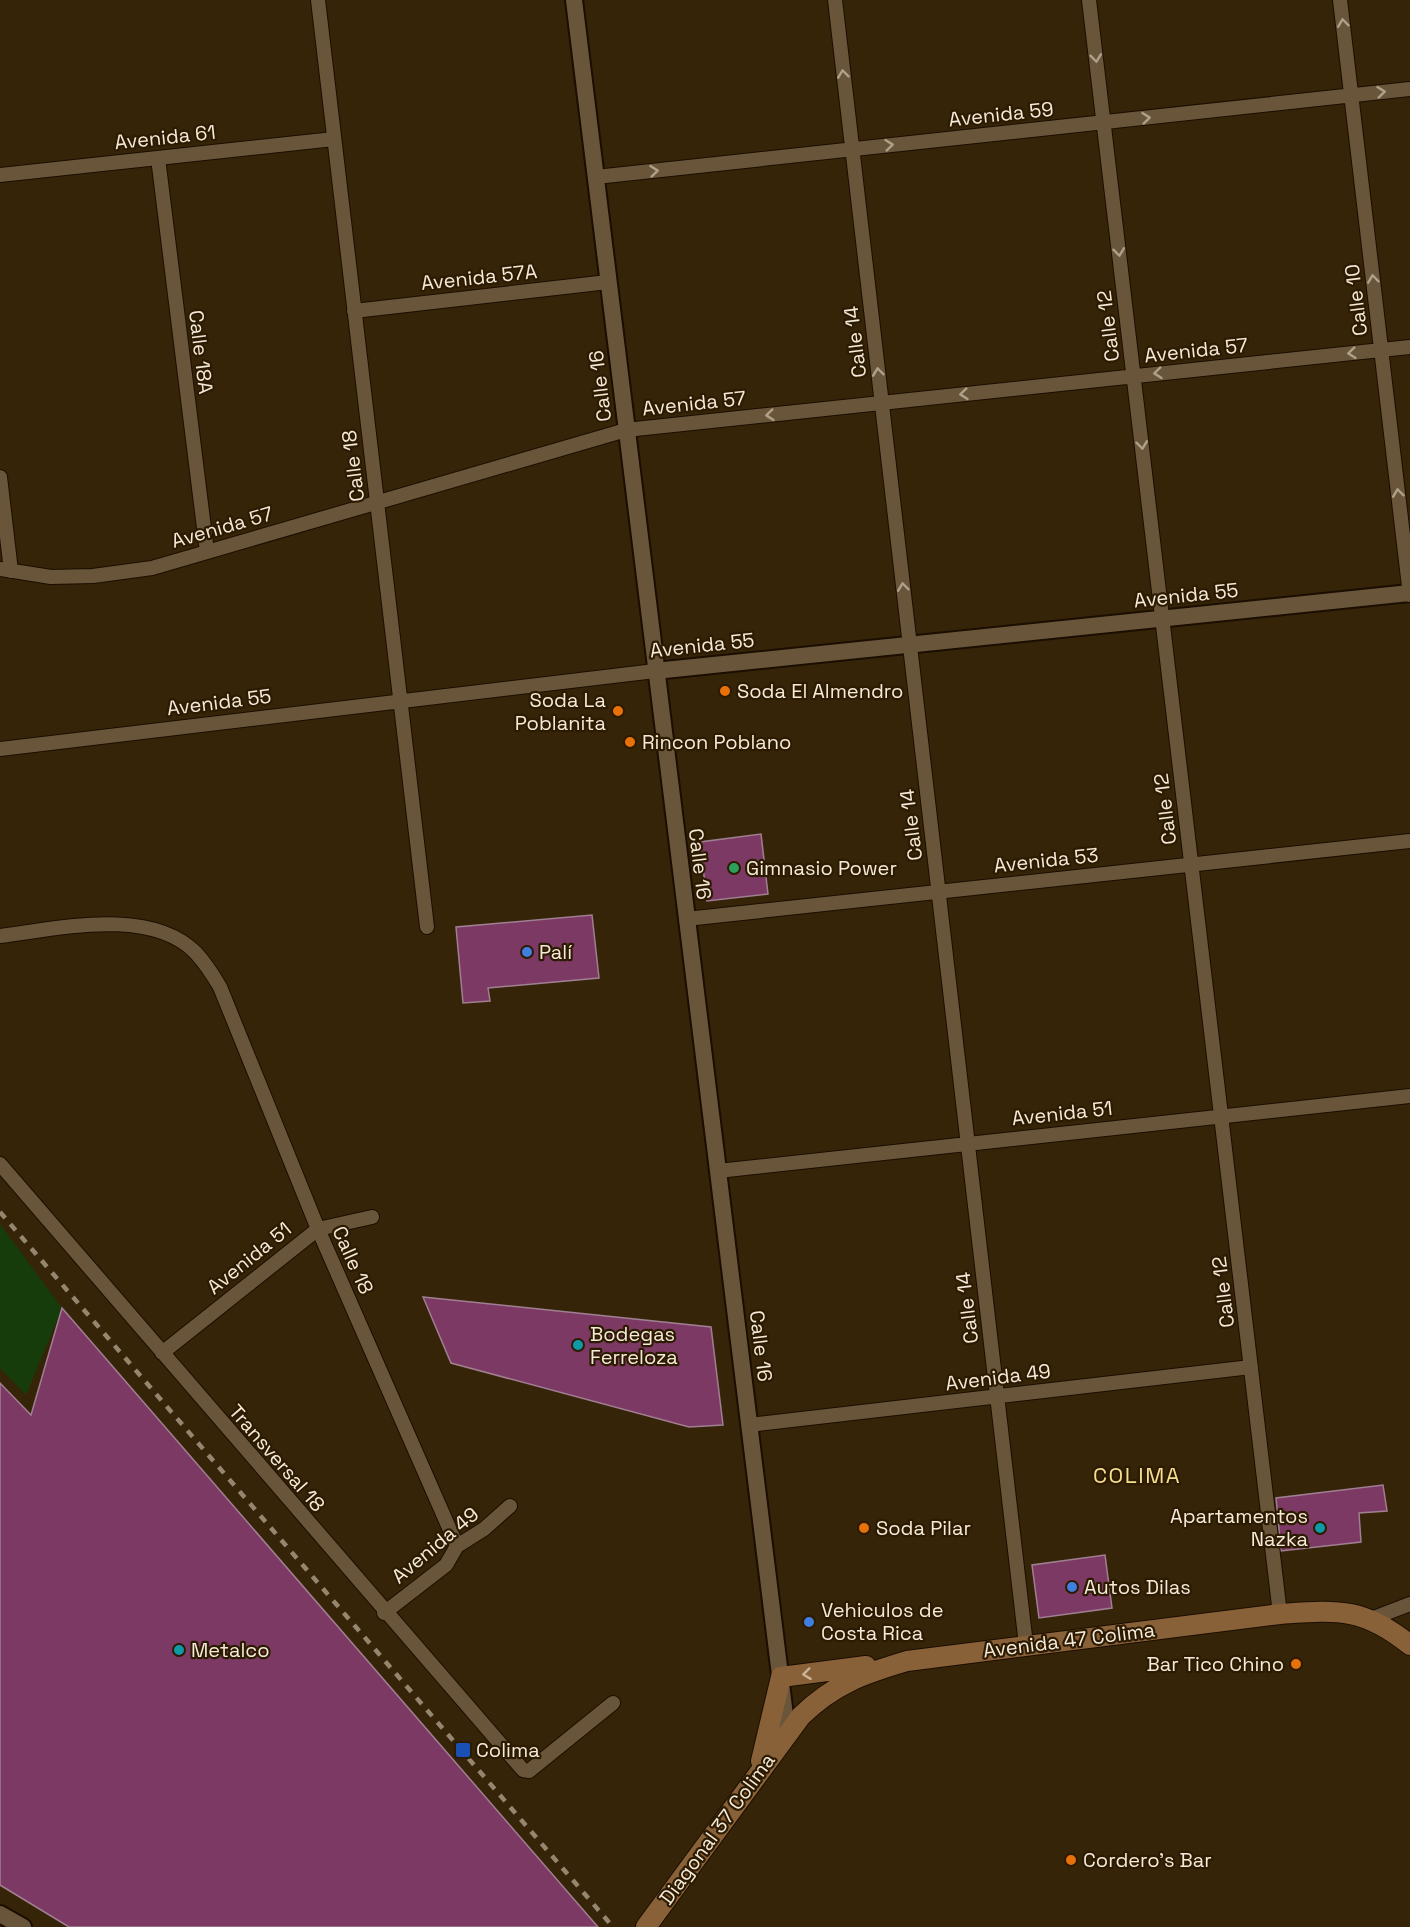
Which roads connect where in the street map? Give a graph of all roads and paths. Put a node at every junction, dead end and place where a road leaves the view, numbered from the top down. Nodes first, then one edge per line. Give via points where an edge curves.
1 (318, 0) edge
2 (574, 0) edge
3 (835, 0) edge
4 (1089, 0) edge
5 (1340, 0) edge
6 (1410, 89) edge
7 (1352, 95) junction
8 (1103, 122) junction
9 (334, 139) junction
10 (852, 149) junction
11 (158, 158) junction
12 (0, 175) edge
13 (596, 177) junction
14 (608, 282) junction
15 (354, 311) junction
16 (1410, 347) edge
17 (1382, 350) junction
18 (1134, 376) junction
19 (882, 403) junction
20 (626, 430) junction
21 (0, 477) edge
22 (377, 503) junction
23 (207, 552) junction
24 (5, 570) edge
25 (1410, 594) edge
26 (1162, 619) junction
27 (910, 645) junction
28 (656, 671) junction
29 (400, 702) junction
30 (0, 749) edge
31 (1410, 841) edge
32 (1191, 864) junction
33 (939, 892) junction
34 (686, 919) junction
35 (427, 927) dead end
36 (0, 936) edge
37 (1410, 1096) edge
38 (1221, 1116) junction
39 (968, 1144) junction
40 (0, 1164) edge
41 (718, 1172) junction
42 (372, 1217) dead end
43 (318, 1229) junction
44 (162, 1353) junction
45 (1251, 1367) junction
46 (997, 1397) junction
47 (749, 1425) junction
48 (510, 1506) dead end
49 (458, 1546) junction
50 (1410, 1604) edge
51 (384, 1612) junction
52 (1280, 1614) junction
53 (1371, 1619) junction
54 (1410, 1645) edge
55 (1026, 1646) junction
56 (907, 1661) junction
57 (781, 1677) junction
58 (613, 1703) dead end
59 (788, 1732) junction
60 (759, 1772) junction
61 (0, 1914) edge
62 (23, 1927) edge
63 (646, 1927) edge

1 - 9 street, Calle 18
2 - 13 street, Calle 16
10 -> 3 street, Calle 14
4 -> 8 street, Calle 12
7 -> 5 street, Calle 10
7 -> 6 street, Avenida 59
8 -> 7 street, Avenida 59
17 -> 7 street, Calle 10
10 -> 8 street, Avenida 59
8 -> 18 street, Calle 12
9 - 11 street, Avenida 61
9 - 15 street, Calle 18
13 -> 10 street, Avenida 59
19 -> 10 street, Calle 14
11 - 12 street, Avenida 61
11 - 23 street, Calle 18A
13 - 14 street, Calle 16
14 - 15 street, Avenida 57A
14 - 20 street, Calle 16
15 - 22 street, Calle 18
16 - 17 street, Avenida 57
17 -> 18 street, Avenida 57
25 -> 17 street, Calle 10
18 -> 19 street, Avenida 57
18 -> 26 street, Calle 12
19 -> 20 street, Avenida 57
27 -> 19 street, Calle 14
20 - 22 street, Avenida 57
20 - 28 street, Calle 16
21 - 24 street
22 - 23 street, Avenida 57
22 - 29 street, Calle 18
23 - 24 street, Avenida 57 via 152,568 93,576 51,577
25 - 26 street, Avenida 55
26 - 27 street, Avenida 55
26 - 32 street, Calle 12
27 - 28 street, Avenida 55
27 - 33 street, Calle 14
28 - 29 street, Avenida 55
28 - 34 street, Calle 16
29 - 30 street, Avenida 55
29 - 35 street, Calle 18
31 - 32 street, Avenida 53
32 - 33 street, Avenida 53
32 - 38 street, Calle 12
33 - 34 street, Avenida 53
33 - 39 street, Calle 14
34 - 41 street, Calle 16
36 - 43 street, Calle 18 via 103,924 135,926 166,934 194,951 220,987
37 - 38 street, Avenida 51
38 - 39 street, Avenida 51
38 - 45 street, Calle 12
39 - 41 street, Avenida 51
39 - 46 street, Calle 14
40 - 44 street, Transversal 18
41 - 47 street, Calle 16
42 - 43 street, Avenida 51
43 - 44 street, Avenida 51
43 - 49 street, Calle 18
44 - 51 street, Transversal 18
45 - 46 street, Avenida 49
45 - 52 street, Calle 12
46 - 47 street, Avenida 49
46 - 55 street, Calle 14
47 - 57 street, Calle 16
48 - 49 street, Avenida 49
49 - 51 street, Avenida 49 via 446,1565
50 - 53 street
51 - 58 street, Transversal 18 via 523,1770 529,1771
52 - 53 main road, Avenida 47 Colima via 1337,1610
52 - 55 main road, Avenida 47 Colima
53 - 54 main road, Avenida 47 Colima
55 - 56 main road, Avenida 47 Colima
56 -> 57 main road
56 - 59 main road, Avenida 47 Colima via 840,1684 819,1698
57 - 59 street, Calle 16
57 - 60 main road
59 - 60 main road, Diagonal 37 Colima
60 - 63 main road, Diagonal 37 Colima
61 - 62 street

